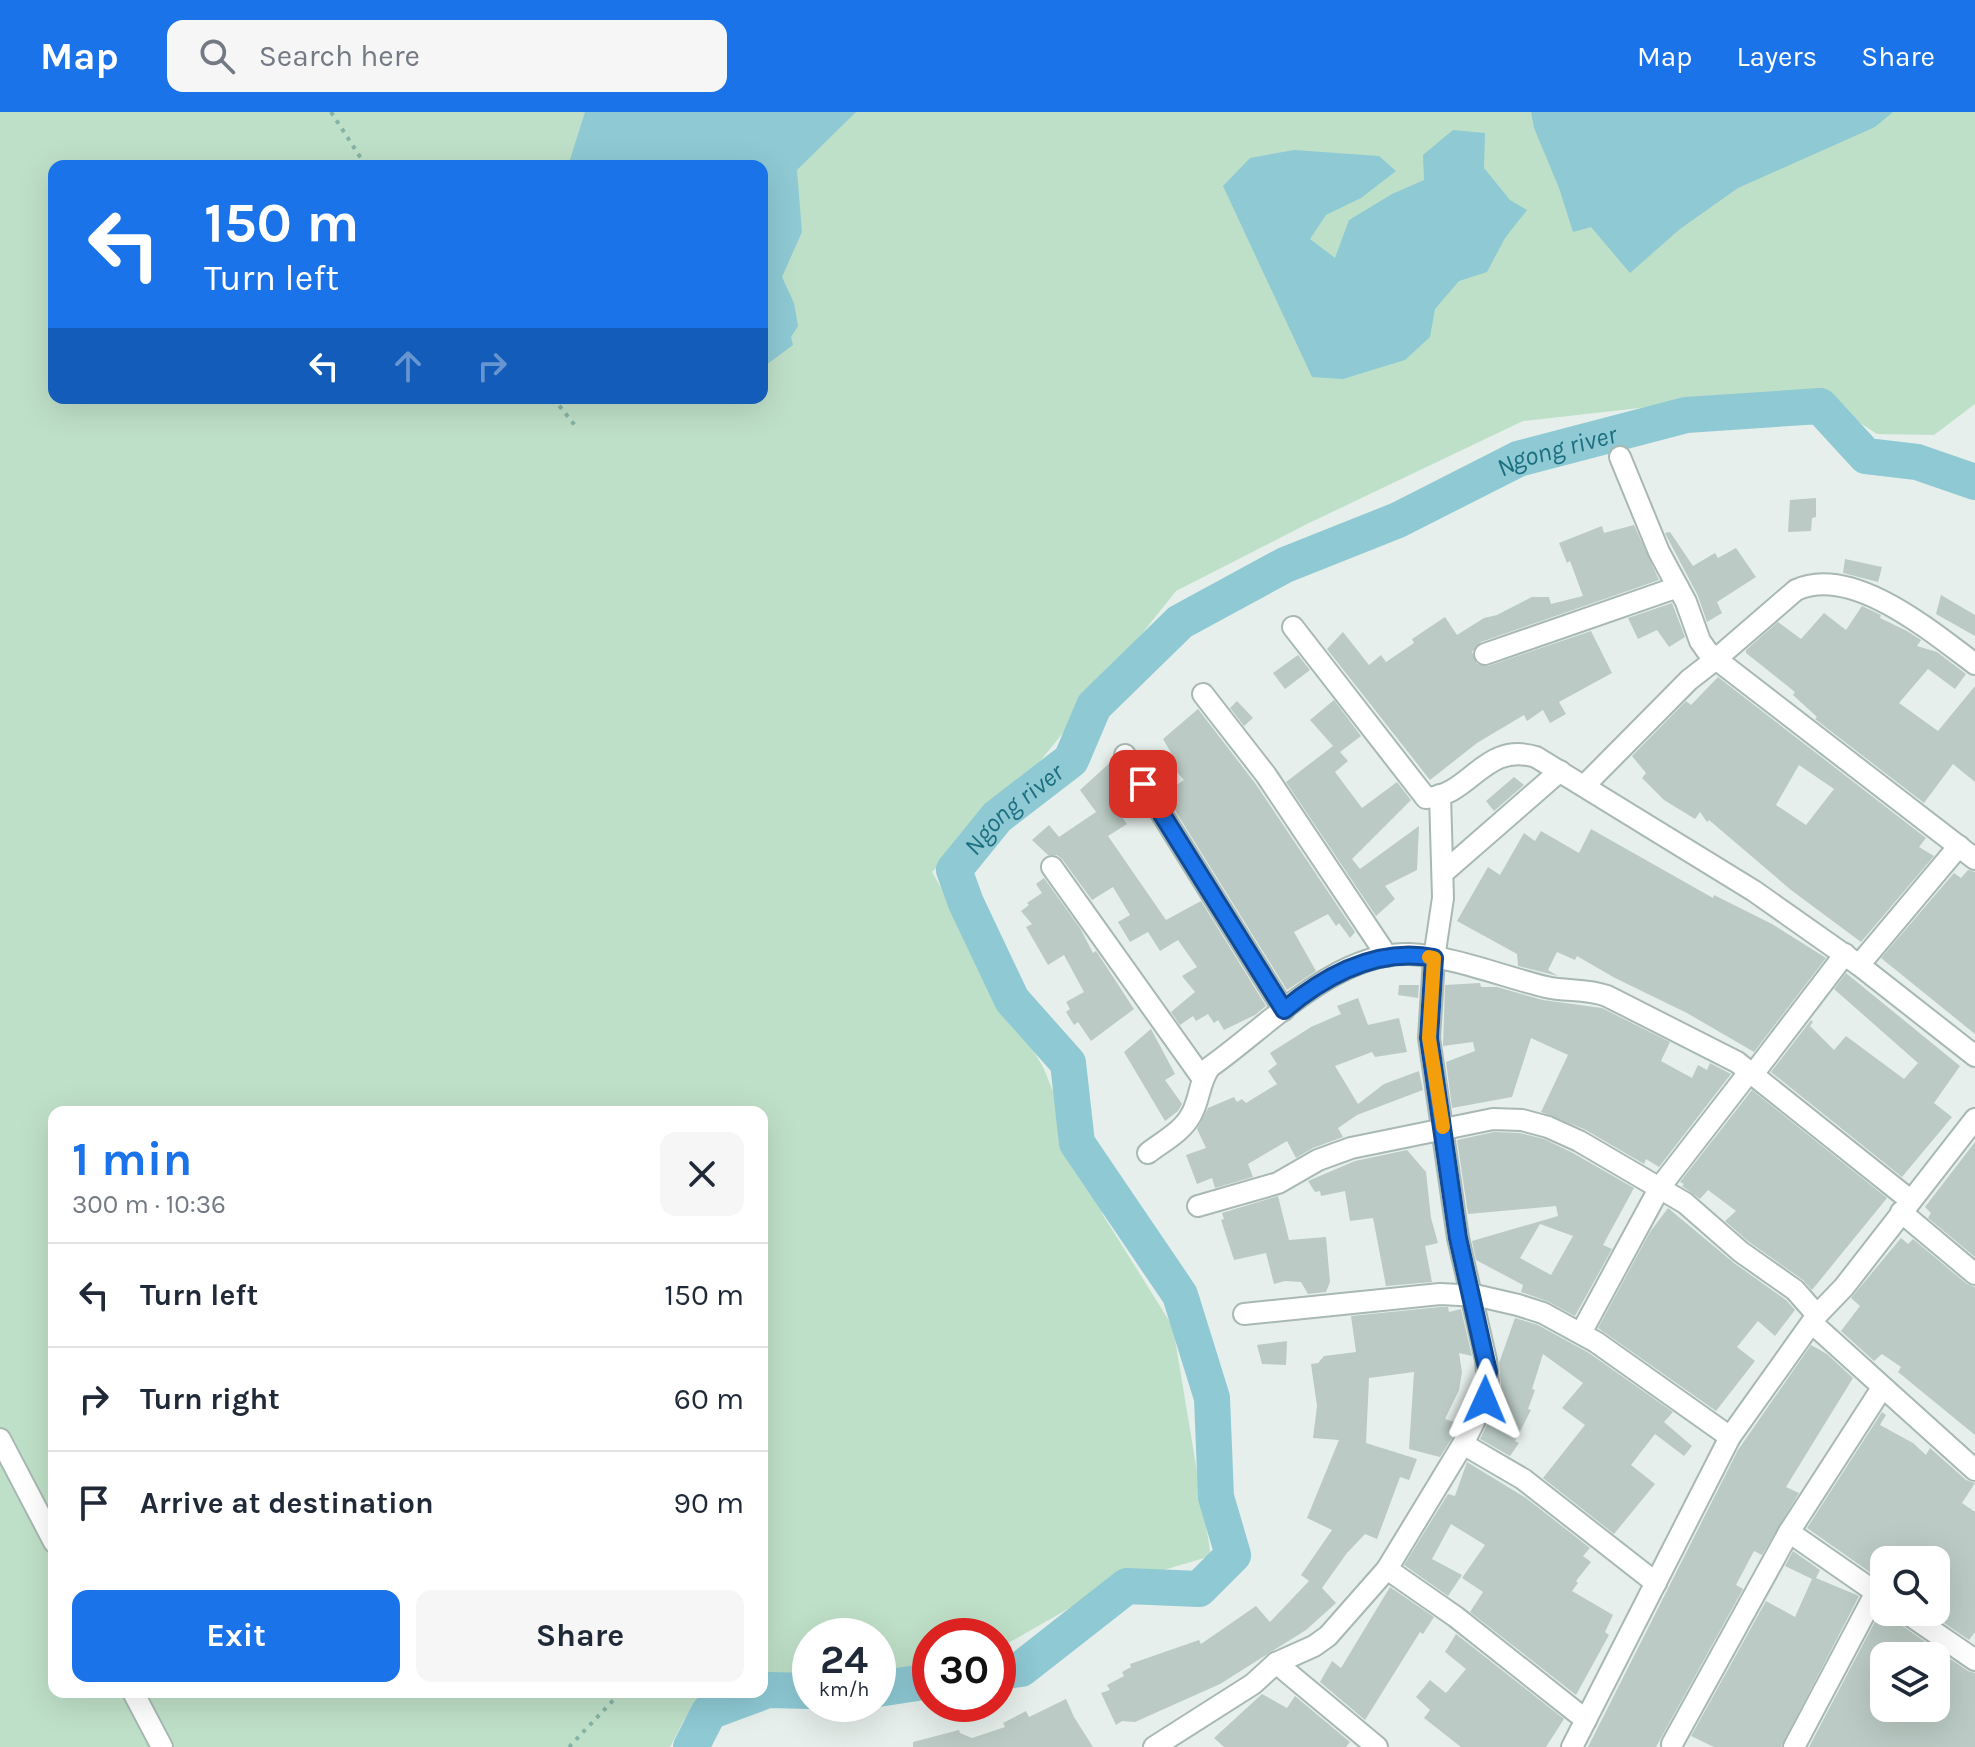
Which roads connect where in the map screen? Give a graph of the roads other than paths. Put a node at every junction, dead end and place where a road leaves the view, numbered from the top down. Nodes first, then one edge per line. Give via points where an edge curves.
1 (1620, 457) dead end
2 (1678, 587) junction
3 (1293, 627) dead end
4 (1485, 654) dead end
5 (1716, 659) junction
6 (1975, 664) edge
7 (1203, 694) dead end
8 (1125, 755) dead end
9 (1560, 771) junction
10 (1584, 786) junction
11 (1440, 795) junction
12 (1967, 853) edge
13 (1052, 867) dead end
14 (1443, 873) junction
15 (1387, 956) junction
16 (1434, 958) junction
17 (1852, 960) junction
18 (1284, 1010) junction
19 (1975, 1056) edge
20 (1752, 1072) junction
21 (1203, 1079) junction
22 (1975, 1119) edge
23 (1443, 1129) junction
24 (1148, 1153) dead end
25 (1660, 1187) junction
26 (1198, 1206) dead end
27 (1906, 1206) junction
28 (1975, 1274) edge
29 (1470, 1296) junction
30 (1244, 1314) dead end
31 (1814, 1319) junction
32 (1581, 1333) junction
33 (1882, 1388) junction
34 (1730, 1437) junction
35 (0, 1439) edge
36 (1463, 1444) junction
37 (1975, 1470) edge
38 (48, 1531) edge
39 (1789, 1532) junction
40 (1387, 1569) junction
41 (1656, 1583) junction
42 (1870, 1588) edge
43 (1870, 1613) edge
44 (1925, 1626) edge
45 (1975, 1660) edge
46 (1276, 1663) junction
47 (136, 1698) edge
48 (1586, 1720) junction
49 (1672, 1744) dead end
50 (162, 1747) edge
51 (1154, 1747) edge
52 (1377, 1747) edge
53 (1572, 1747) edge
54 (1794, 1747) edge

1 - 2 street
2 - 4 street
2 - 5 street via 1700,641
3 - 11 street via 1421,794
5 - 6 street via 1810,583 1859,591 1898,609
5 - 10 street
5 - 12 street
7 - 15 street via 1266,775
8 - 18 street
9 - 10 street
9 - 11 street via 1520,752 1504,754
9 - 14 street
10 - 17 street via 1754,891
11 - 14 street
12 - 17 street
13 - 21 street
14 - 16 street
15 - 16 street
15 - 18 street via 1340,972
16 - 20 street via 1607,996
16 - 23 street via 1429,1038
17 - 19 street
17 - 20 street
18 - 21 street via 1210,1067
20 - 25 street
20 - 27 street
21 - 24 street via 1187,1122
22 - 27 street
23 - 25 street via 1493,1119 1535,1123 1579,1141
23 - 26 street via 1351,1148 1278,1183
23 - 29 street
25 - 31 street via 1781,1279
25 - 32 street
27 - 28 street
27 - 31 street
29 - 30 street via 1405,1296
29 - 32 street via 1543,1313
29 - 36 street via 1488,1382
31 - 33 street
31 - 34 street
32 - 34 street
33 - 37 street
33 - 39 street
34 - 41 street
35 - 38 street
36 - 40 street
36 - 41 street via 1523,1479
39 - 42 street
39 - 49 street
40 - 46 street via 1328,1636
40 - 48 street
41 - 48 street
43 - 54 street
44 - 45 street
46 - 51 street via 1253,1684
46 - 52 street
47 - 50 street
48 - 53 street

